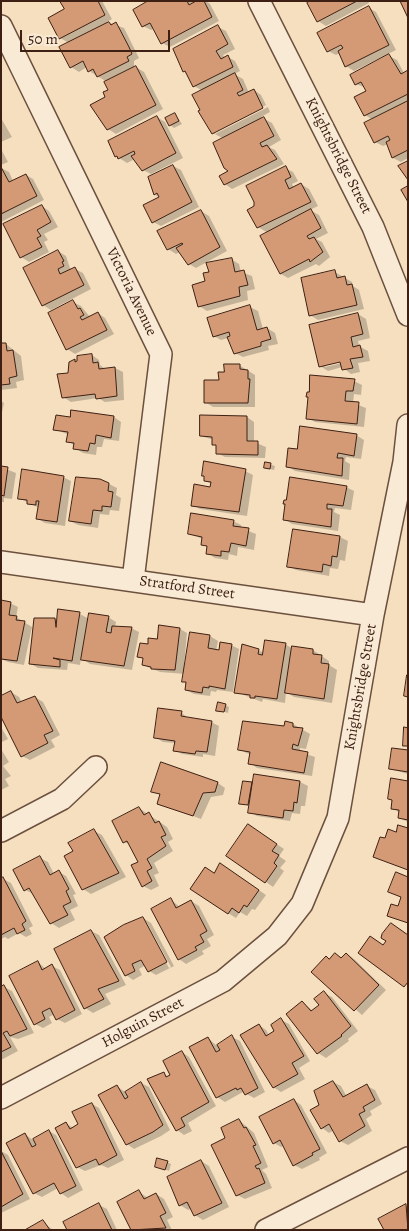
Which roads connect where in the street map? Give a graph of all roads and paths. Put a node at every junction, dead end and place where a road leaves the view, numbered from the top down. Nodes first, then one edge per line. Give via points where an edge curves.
1 (259, 1) edge
2 (1, 26) edge
3 (408, 315) edge
4 (408, 425) edge
5 (406, 462) edge
6 (1, 562) edge
7 (133, 580) junction
8 (373, 615) junction
9 (96, 767) dead end
10 (1, 831) edge
11 (277, 936) joint
12 (1, 1098) edge
13 (408, 1158) edge
14 (268, 1229) edge

1 - 3 street, Knightsbridge Street via 373,227
2 - 7 street, Victoria Avenue via 161,354
4 - 5 street, Knightsbridge Street
5 - 8 street, Knightsbridge Street
6 - 7 street, Stratford Street
7 - 8 street, Stratford Street
8 - 11 street, Knightsbridge Street via 338,818 302,904
9 - 10 street via 62,799
11 - 12 street, Holguin Street via 223,981
13 - 14 street

